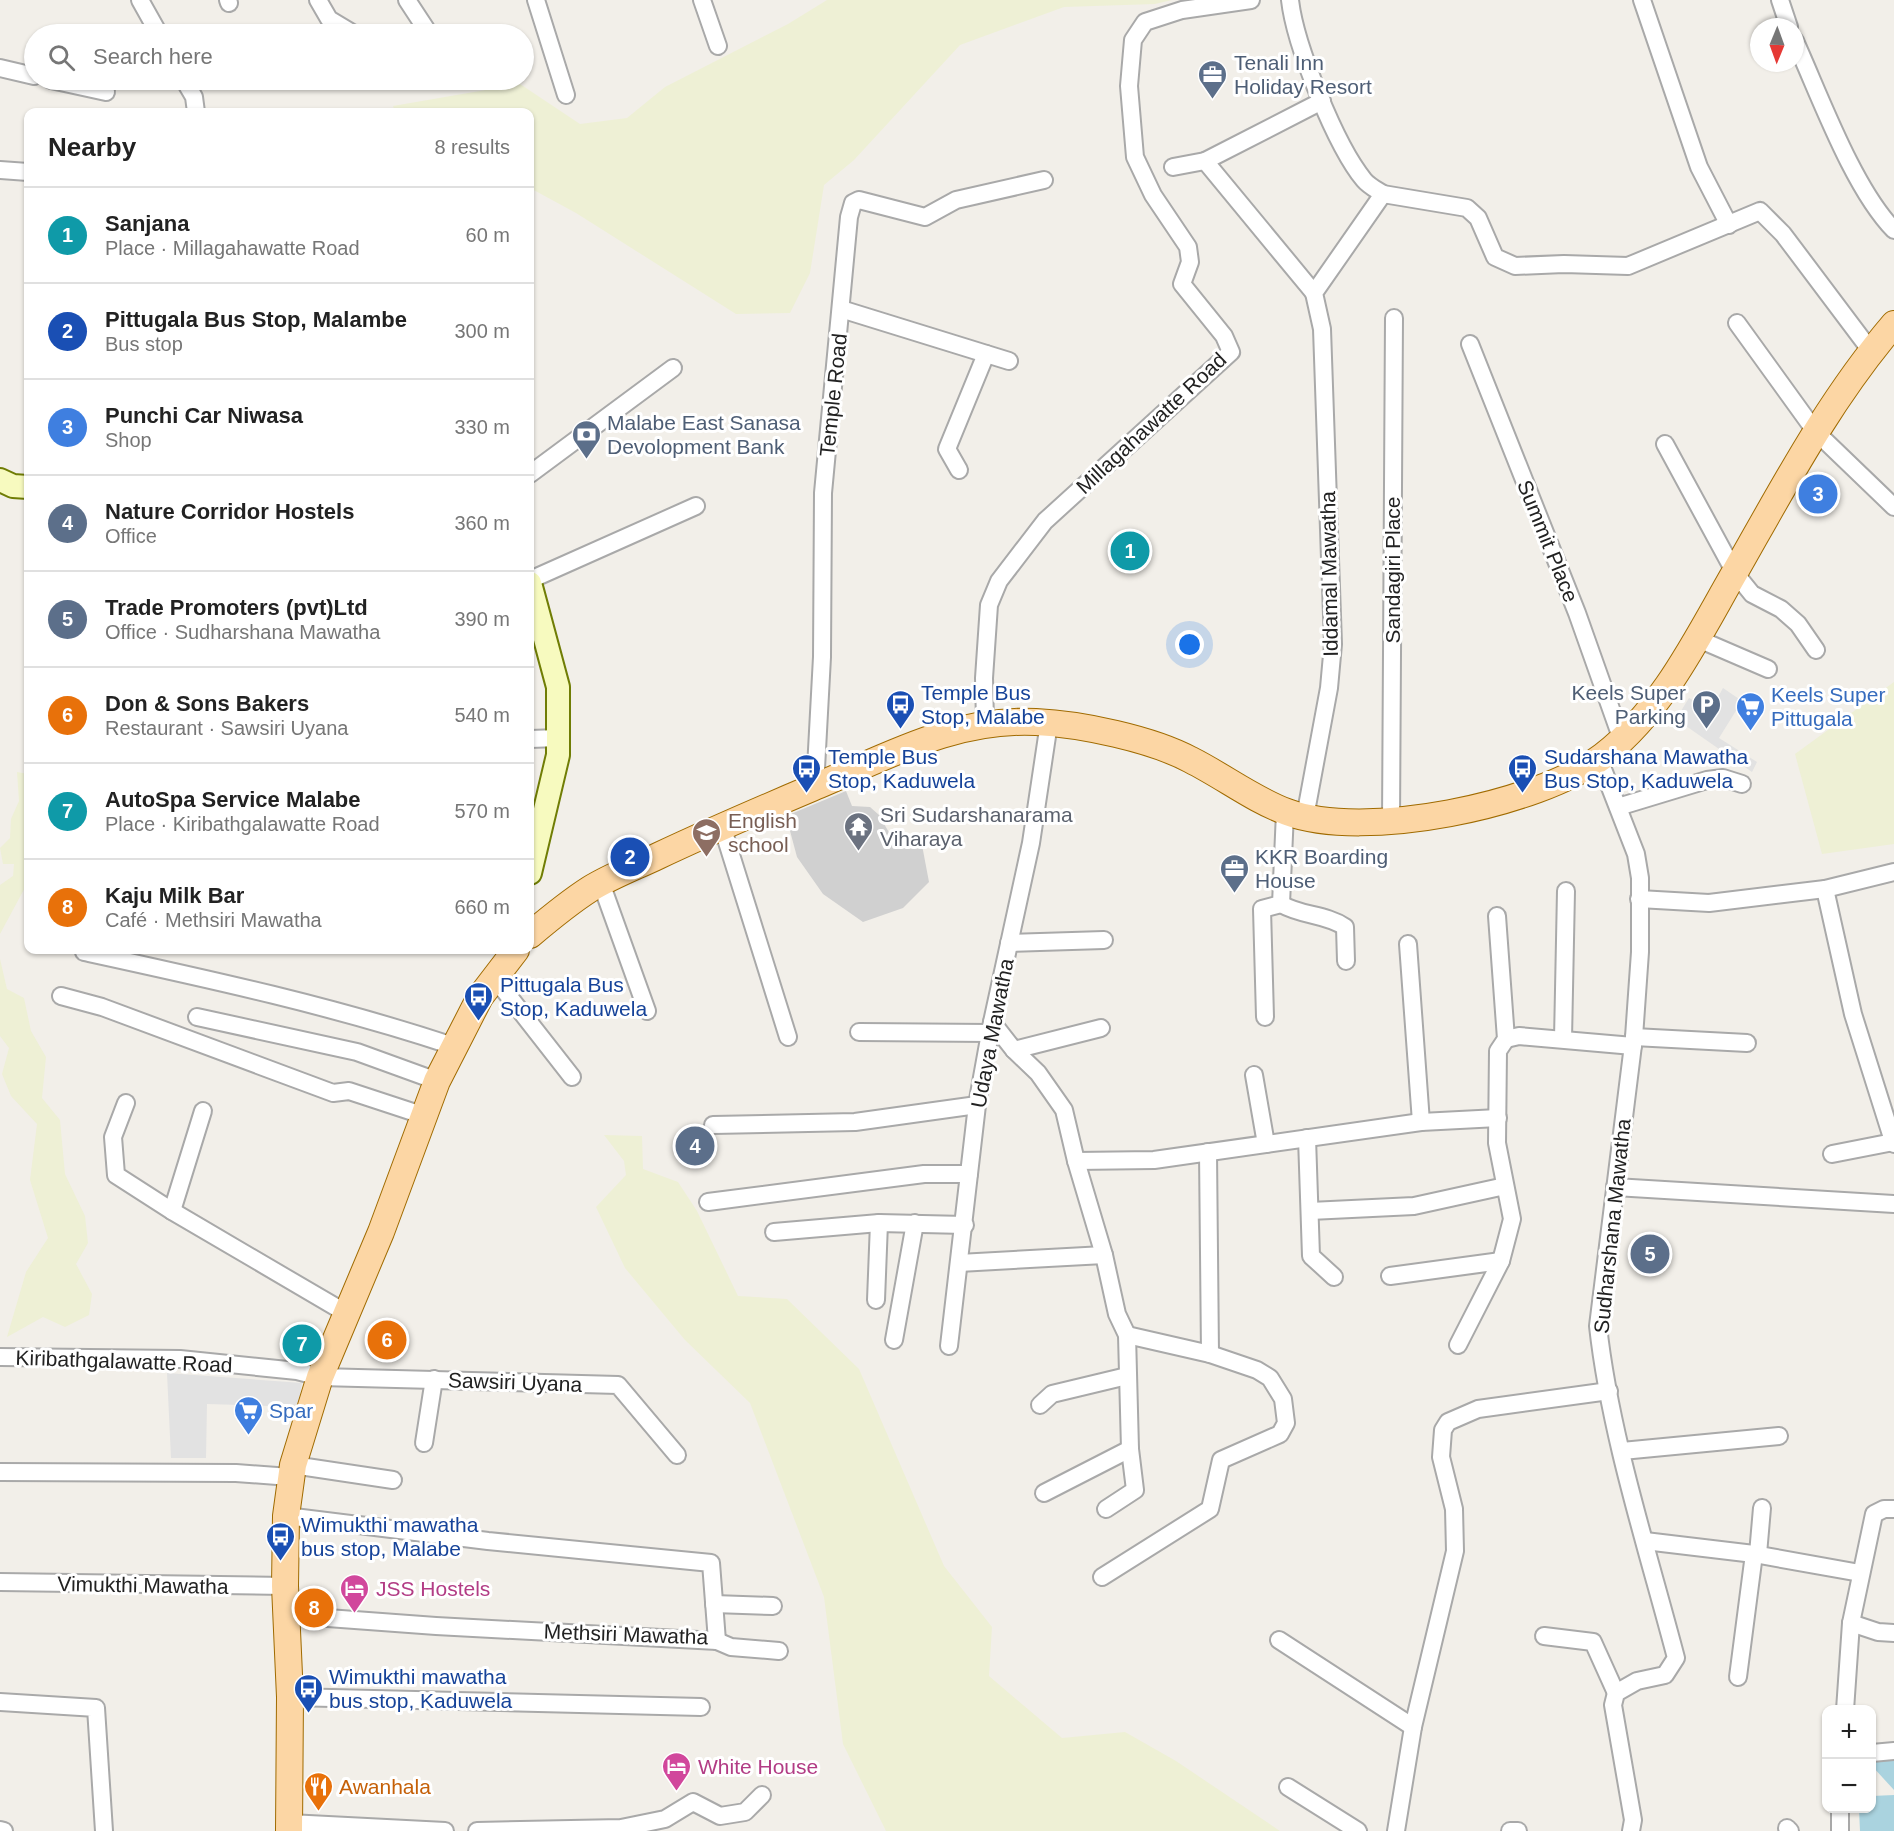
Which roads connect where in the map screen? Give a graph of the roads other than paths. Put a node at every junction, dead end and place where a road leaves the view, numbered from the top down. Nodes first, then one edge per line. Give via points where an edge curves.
1 (140, 0) edge
2 (318, 0) edge
3 (407, 0) edge
4 (536, 0) edge
5 (702, 0) edge
6 (1251, 0) edge
7 (1290, 0) edge
8 (1642, 0) edge
9 (1780, 0) edge
10 (1786, 18) edge
11 (153, 24) edge
12 (337, 24) edge
13 (423, 24) edge
14 (718, 46) dead end
15 (1804, 60) edge
16 (0, 68) edge
17 (24, 74) edge
18 (97, 90) edge
19 (190, 90) edge
20 (106, 92) dead end
21 (566, 94) dead end
22 (1322, 101) junction
23 (195, 108) edge
24 (1205, 161) junction
25 (1173, 167) dead end
26 (0, 170) edge
27 (24, 172) edge
28 (1044, 180) dead end
29 (1383, 194) junction
30 (1729, 225) junction
31 (1894, 230) edge
32 (1314, 293) junction
33 (841, 309) junction
34 (1394, 318) dead end
35 (1737, 323) dead end
36 (1894, 324) edge
37 (1470, 344) dead end
38 (1871, 351) junction
39 (986, 354) junction
40 (1009, 361) dead end
41 (673, 368) dead end
42 (1815, 431) junction
43 (1665, 444) dead end
44 (959, 470) dead end
45 (534, 471) edge
46 (0, 480) edge
47 (24, 487) edge
48 (696, 506) dead end
49 (1894, 507) edge
50 (1735, 573) junction
51 (534, 580) edge
52 (534, 597) edge
53 (1696, 638) junction
54 (1816, 650) dead end
55 (1768, 669) dead end
56 (984, 723) junction
57 (1049, 723) junction
58 (559, 738) junction
59 (534, 739) edge
60 (1622, 740) junction
61 (1599, 759) junction
62 (1742, 784) dead end
63 (815, 787) junction
64 (1618, 807) junction
65 (1295, 815) junction
66 (1391, 822) junction
67 (722, 826) junction
68 (534, 856) edge
69 (1894, 873) edge
70 (601, 883) junction
71 (1825, 890) junction
72 (1566, 891) dead end
73 (1639, 899) junction
74 (1281, 904) junction
75 (1497, 916) dead end
76 (534, 932) edge
77 (1104, 940) dead end
78 (1009, 943) junction
79 (1408, 944) dead end
80 (93, 954) edge
81 (512, 954) edge
82 (1346, 961) dead end
83 (493, 976) junction
84 (61, 996) dead end
85 (647, 1011) dead end
86 (197, 1017) dead end
87 (1265, 1017) dead end
88 (991, 1028) junction
89 (1101, 1028) dead end
90 (859, 1032) dead end
91 (788, 1036) dead end
92 (1563, 1039) junction
93 (1506, 1040) junction
94 (1634, 1041) junction
95 (1747, 1043) dead end
96 (453, 1046) junction
97 (1014, 1050) junction
98 (1254, 1075) dead end
99 (572, 1077) dead end
100 (437, 1082) junction
101 (126, 1103) dead end
102 (977, 1105) junction
103 (203, 1111) dead end
104 (422, 1115) junction
105 (1498, 1118) junction
106 (1421, 1122) junction
107 (713, 1125) dead end
108 (1307, 1138) junction
109 (1894, 1143) edge
110 (1266, 1144) junction
111 (1208, 1152) junction
112 (1832, 1154) dead end
113 (1076, 1161) junction
114 (969, 1174) junction
115 (1505, 1186) junction
116 (1615, 1187) junction
117 (708, 1202) dead end
118 (1894, 1204) edge
119 (172, 1211) junction
120 (1310, 1211) junction
121 (879, 1223) junction
122 (915, 1223) junction
123 (965, 1225) junction
124 (774, 1232) dead end
125 (1104, 1256) junction
126 (1501, 1261) junction
127 (959, 1263) junction
128 (1390, 1276) dead end
129 (1334, 1277) dead end
130 (876, 1300) dead end
131 (346, 1313) junction
132 (1127, 1335) junction
133 (894, 1340) dead end
134 (1458, 1345) dead end
135 (949, 1346) dead end
136 (1210, 1353) junction
137 (0, 1357) edge
138 (1127, 1376) junction
139 (320, 1377) junction
140 (434, 1379) junction
141 (1609, 1391) junction
142 (1041, 1405) dead end
143 (1779, 1436) dead end
144 (424, 1443) dead end
145 (1130, 1449) junction
146 (1622, 1451) junction
147 (677, 1455) dead end
148 (292, 1471) junction
149 (0, 1473) edge
150 (393, 1480) dead end
151 (1044, 1493) dead end
152 (1762, 1508) dead end
153 (1106, 1509) dead end
154 (1894, 1509) edge
155 (286, 1516) junction
156 (1646, 1541) junction
157 (1756, 1554) junction
158 (1860, 1574) junction
159 (1102, 1577) dead end
160 (0, 1581) edge
161 (285, 1586) junction
162 (714, 1604) junction
163 (773, 1606) dead end
164 (286, 1615) junction
165 (1851, 1623) junction
166 (1894, 1633) edge
167 (1544, 1636) dead end
168 (1279, 1640) dead end
169 (717, 1641) junction
170 (779, 1651) dead end
171 (1738, 1677) dead end
172 (1616, 1693) junction
173 (290, 1697) junction
174 (0, 1702) edge
175 (1845, 1705) edge
176 (701, 1707) dead end
177 (1413, 1727) junction
178 (1894, 1751) edge
179 (1876, 1753) edge
180 (1288, 1787) dead end
181 (762, 1795) dead end
182 (1840, 1813) edge
183 (289, 1827) edge
184 (104, 1831) edge
185 (445, 1831) edge
186 (477, 1831) edge
187 (1358, 1831) edge
188 (1396, 1831) edge
189 (1510, 1831) edge
190 (1518, 1831) edge
191 (1631, 1831) edge
192 (1840, 1831) edge

1 - 11 street
2 - 12 street via 329,19
3 - 13 street
4 - 21 street
5 - 14 street
6 - 56 street, Millagahawatte Road via 1182,10 1145,22 1133,40 1129,86 1135,157 1153,195 1188,247 1190,262 1182,284 1224,336 1231,352 1045,521 999,581 989,605
7 - 22 street via 1292,17
8 - 30 street via 1699,167
9 - 10 street
15 - 31 street via 1860,182
16 - 17 street
18 - 20 street
19 - 23 street
22 - 24 street
22 - 29 street via 1343,147 1365,182
24 - 25 street
24 - 32 street
26 - 27 street
28 - 33 street, Temple Road via 956,200 925,217 859,200 853,203
29 - 30 street via 1467,208 1478,218 1495,257 1515,266 1628,266
29 - 32 street
30 - 38 street via 1760,211 1784,234
32 - 65 street, Iddamal Mawatha via 1322,329 1333,644 1329,688
33 - 39 street
33 - 63 street, Temple Road via 823,493 822,657
34 - 66 street, Sandagiri Place
35 - 42 street
36 - 38 main road
37 - 60 street, Summit Place via 1577,613
38 - 42 main road
39 - 40 street
39 - 44 street via 948,449
41 - 45 street
42 - 49 street
42 - 50 main road
43 - 50 street
46 - 47 main road
48 - 51 street
50 - 53 main road
50 - 54 street via 1752,594 1781,609 1798,624
52 - 58 main road via 558,687
53 - 55 street
53 - 60 main road via 1658,698
56 - 57 main road
56 - 63 main road via 909,746
57 - 65 main road via 1133,738 1186,757
57 - 78 street, Udaya Mawatha via 1031,843
58 - 59 street
58 - 68 main road
60 - 61 main road
61 - 64 street, Sudharshana Mawatha
61 - 66 main road via 1493,804
62 - 64 street via 1723,778 1707,780
63 - 67 main road
64 - 73 street, Sudharshana Mawatha via 1636,854
65 - 66 main road via 1322,821
65 - 74 street, Iddamal Mawatha
67 - 70 main road
67 - 91 street
69 - 71 street
70 - 76 main road
70 - 85 street
71 - 73 street via 1709,903
71 - 109 street via 1853,1014
72 - 92 street
73 - 94 street, Sudharshana Mawatha
74 - 82 street via 1345,927
74 - 87 street via 1262,909
75 - 93 street
77 - 78 street
78 - 88 street, Udaya Mawatha
79 - 106 street
80 - 96 street via 394,1026
81 - 83 main road
83 - 96 main road
83 - 99 street
84 - 104 street via 102,1007 333,1093 349,1091
86 - 100 street via 357,1052
88 - 90 street
88 - 97 street
88 - 102 street, Udaya Mawatha
89 - 97 street
92 - 93 street via 1519,1036
92 - 94 street
93 - 105 street via 1498,1050
94 - 95 street
94 - 116 street, Sudharshana Mawatha
96 - 100 main road
97 - 113 street via 1038,1073 1064,1110
98 - 110 street
100 - 104 main road
101 - 119 street via 113,1137 116,1175
102 - 107 street via 855,1122
102 - 114 street, Udaya Mawatha
103 - 119 street
104 - 131 main road via 381,1232
105 - 106 street
105 - 115 street via 1497,1143
106 - 108 street
108 - 110 street
108 - 120 street
109 - 112 street
110 - 111 street
111 - 113 street via 1154,1160
111 - 136 street
113 - 125 street
114 - 117 street via 924,1174
114 - 123 street, Udaya Mawatha
115 - 120 street via 1414,1206
115 - 126 street via 1512,1219
116 - 118 street
116 - 141 street, Sudharshana Mawatha via 1598,1326
119 - 131 street
120 - 129 street via 1311,1256
121 - 122 street
121 - 124 street
121 - 130 street
122 - 123 street
122 - 133 street
123 - 127 street, Udaya Mawatha
125 - 127 street
125 - 132 street via 1117,1314
126 - 128 street
126 - 134 street
127 - 135 street, Udaya Mawatha
131 - 139 main road
132 - 136 street
132 - 138 street
136 - 159 street via 1270,1378 1283,1399 1287,1423 1280,1434 1221,1460 1210,1509
137 - 139 street, Kiribathgalawatte Road via 180,1359 297,1371
138 - 142 street via 1052,1394
138 - 145 street
139 - 140 street, Sawsiri Uyana
139 - 148 main road
140 - 144 street
140 - 147 street, Sawsiri Uyana via 618,1385
141 - 146 street, Sudharshana Mawatha
141 - 177 street via 1478,1409 1448,1422 1443,1430 1441,1457 1454,1509 1455,1551
143 - 146 street
145 - 151 street
145 - 153 street via 1135,1490
146 - 156 street, Sudharshana Mawatha
148 - 149 street
148 - 150 street
148 - 155 main road
152 - 157 street
154 - 158 street via 1874,1514
155 - 161 main road
155 - 162 street, Methsiri Mawatha via 711,1563
156 - 157 street
156 - 172 street, Sudharshana Mawatha via 1676,1658 1665,1675 1637,1682
157 - 158 street
157 - 171 street
158 - 165 street
160 - 161 street, Vimukthi Mawatha
161 - 164 main road
162 - 163 street
162 - 169 street, Methsiri Mawatha
164 - 169 street, Methsiri Mawatha
164 - 173 main road
165 - 166 street
165 - 175 street
167 - 172 street via 1593,1642
168 - 177 street
169 - 170 street via 731,1647
172 - 191 street via 1613,1704 1633,1820
173 - 176 street
173 - 183 main road
174 - 184 street via 96,1708
177 - 188 street
178 - 179 street
180 - 187 street
181 - 186 street via 745,1812 720,1816 693,1802 665,1819 621,1828
182 - 192 street
183 - 185 street
189 - 190 street

